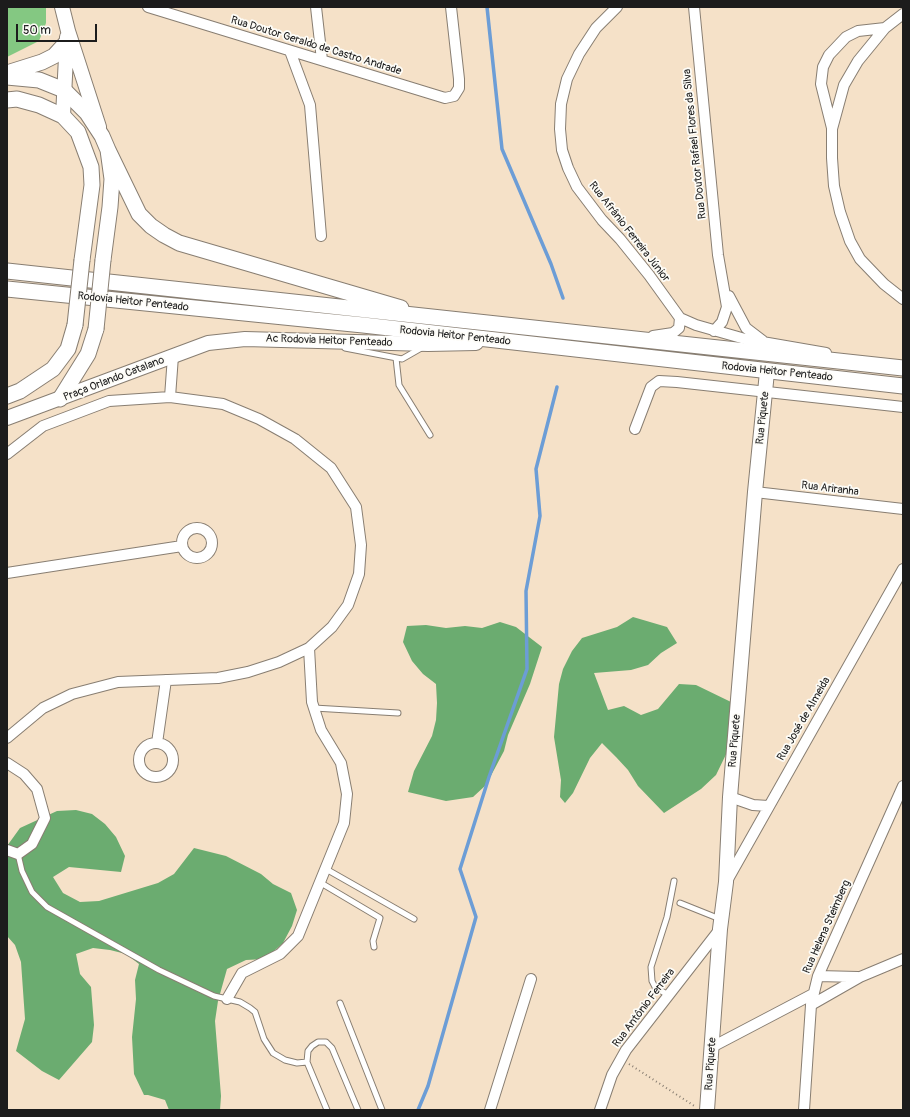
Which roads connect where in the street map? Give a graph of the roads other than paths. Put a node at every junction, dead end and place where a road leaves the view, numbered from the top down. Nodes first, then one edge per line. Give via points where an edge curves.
1 (62, 7) edge
2 (148, 7) edge
3 (316, 7) edge
4 (451, 7) edge
5 (694, 7) edge
6 (614, 9) edge
7 (903, 14) edge
8 (885, 28) junction
9 (67, 38) junction
10 (290, 51) junction
11 (322, 60) junction
12 (7, 73) edge
13 (7, 77) edge
14 (64, 90) junction
15 (7, 100) edge
16 (63, 116) junction
17 (832, 129) junction
18 (102, 136) junction
19 (108, 150) junction
20 (321, 236) dead end
21 (7, 271) edge
22 (722, 279) junction
23 (7, 289) edge
24 (903, 299) edge
25 (680, 318) junction
26 (438, 319) junction
27 (714, 331) junction
28 (628, 339) junction
29 (310, 341) junction
30 (512, 342) junction
31 (428, 344) junction
32 (766, 344) junction
33 (173, 356) junction
34 (396, 358) junction
35 (862, 364) junction
36 (903, 368) edge
37 (767, 372) junction
38 (903, 386) edge
39 (766, 392) junction
40 (7, 396) edge
41 (170, 397) junction
42 (60, 399) junction
43 (903, 407) edge
44 (7, 418) edge
45 (634, 429) dead end
46 (430, 435) dead end
47 (7, 454) edge
48 (755, 492) junction
49 (903, 509) edge
50 (182, 546) dead end
51 (903, 569) edge
52 (7, 573) edge
53 (309, 648) junction
54 (166, 680) junction
55 (314, 708) junction
56 (398, 713) dead end
57 (7, 738) edge
58 (157, 743) dead end
59 (7, 763) edge
60 (903, 786) edge
61 (730, 797) junction
62 (768, 806) junction
63 (7, 850) edge
64 (18, 854) junction
65 (326, 869) junction
66 (674, 882) dead end
67 (726, 882) junction
68 (321, 883) junction
69 (680, 903) dead end
70 (414, 919) dead end
71 (720, 924) junction
72 (374, 947) dead end
73 (903, 959) edge
74 (818, 976) junction
75 (860, 977) junction
76 (531, 979) dead end
77 (813, 994) junction
78 (668, 995) junction
79 (227, 998) junction
80 (340, 1003) dead end
81 (812, 1005) junction
82 (712, 1047) junction
83 (307, 1062) junction
84 (327, 1110) edge
85 (358, 1110) edge
86 (382, 1110) edge
87 (490, 1110) edge
88 (600, 1110) edge
89 (707, 1110) edge
90 (804, 1110) edge

1 - 9 street
2 - 10 street, Rua Doutor Geraldo de Castro Andrade
3 - 11 street
4 - 11 street, Rua Doutor Geraldo de Castro Andrade via 459,79 459,88 454,96 445,98
5 - 22 street, Rua Doutor Rafael Flores da Silva
6 - 25 street, Rua Afrânio Ferreira Júnior via 596,28 567,79 561,104 562,150 577,187 649,275
7 - 8 street
8 - 17 street via 858,61 844,85
8 - 17 street via 858,31 846,37 829,55 823,67 821,84
9 - 12 main road via 54,56
9 - 14 street
9 - 18 street
10 - 11 street, Rua Doutor Geraldo de Castro Andrade
10 - 20 street via 310,105
13 - 14 main road via 39,80
14 - 16 street
14 - 18 main road via 87,114
15 - 16 main road via 17,99 39,105
16 - 40 main road, bridge via 78,132 92,167 75,325 68,349 53,369 20,391
17 - 24 street via 834,186 850,240 860,259
18 - 19 main road
19 - 26 main road via 139,214 150,226 179,243
19 - 42 main road, bridge via 112,179 96,328 88,354
21 - 26 main road, Rodovia Heitor Penteado
22 - 27 street, Rua Doutor Rafael Flores da Silva via 726,315
22 - 32 street, Rua Doutor Rafael Flores da Silva via 746,328
23 - 30 main road, Rodovia Heitor Penteado
25 - 27 street
25 - 28 street via 679,328 673,333
26 - 28 main road, Rodovia Heitor Penteado
27 - 32 street
28 - 35 main road, Rodovia Heitor Penteado
29 - 31 street, Ac Rodovia Heitor Penteado
29 - 33 street, Ac Rodovia Heitor Penteado via 245,339 208,343
29 - 34 lane
30 - 31 street, Ac Rodovia Heitor Penteado
30 - 37 main road, Rodovia Heitor Penteado
31 - 34 lane via 408,357
32 - 35 street via 825,352
33 - 41 street, Praça Orlando Catalano
33 - 42 street, Praça Orlando Catalano
34 - 46 lane via 399,385
35 - 36 main road, Rodovia Heitor Penteado
37 - 38 main road, Rodovia Heitor Penteado
37 - 39 street, Rua Piquete
39 - 43 street
39 - 45 street via 656,382 651,387
39 - 48 street, Rua Piquete
41 - 47 street, Praça Orlando Catalano via 109,401 74,413 43,426
41 - 53 street via 223,404 260,419 295,439 331,468 356,507 362,545 359,574 348,605 332,627
42 - 44 street, Praça Orlando Catalano
48 - 49 street, Rua Ariranha
48 - 61 street, Rua Piquete
50 - 52 street
51 - 62 street, Rua José de Almeida
53 - 54 street via 279,662 248,672 218,678
53 - 55 street
54 - 57 street via 118,682 72,694 43,708
54 - 58 street
55 - 56 lane
55 - 65 street via 320,730 341,763 347,794 344,823
59 - 64 street via 24,774 37,789 45,818 32,844
60 - 74 street, Rua Helena Steimberg
61 - 62 street via 753,806
61 - 67 street, Rua Piquete
62 - 67 street, Rua José de Almeida
63 - 64 street
64 - 79 lane via 22,871 32,892 46,907 158,970 214,996
65 - 68 street
65 - 70 lane
66 - 78 lane via 667,917 651,967 655,986
67 - 71 street, Rua Piquete
68 - 72 lane via 380,918 373,941
68 - 79 street via 298,936 280,954 242,973
69 - 71 lane
71 - 78 street, Rua Antônio Ferreira
71 - 82 street, Rua Piquete
73 - 75 street
74 - 75 street
74 - 77 street, Rua Helena Steimberg
75 - 81 street
76 - 87 street
77 - 81 street, Rua Helena Steimberg
77 - 82 street
78 - 88 street, Rua Antônio Ferreira via 621,1059
79 - 83 lane via 240,1002 255,1012 264,1039 273,1053 285,1060
80 - 86 lane
81 - 90 street, Rua Helena Steimberg
82 - 89 street, Rua Piquete
83 - 84 lane
83 - 85 lane via 308,1051 318,1042 326,1042 332,1048

